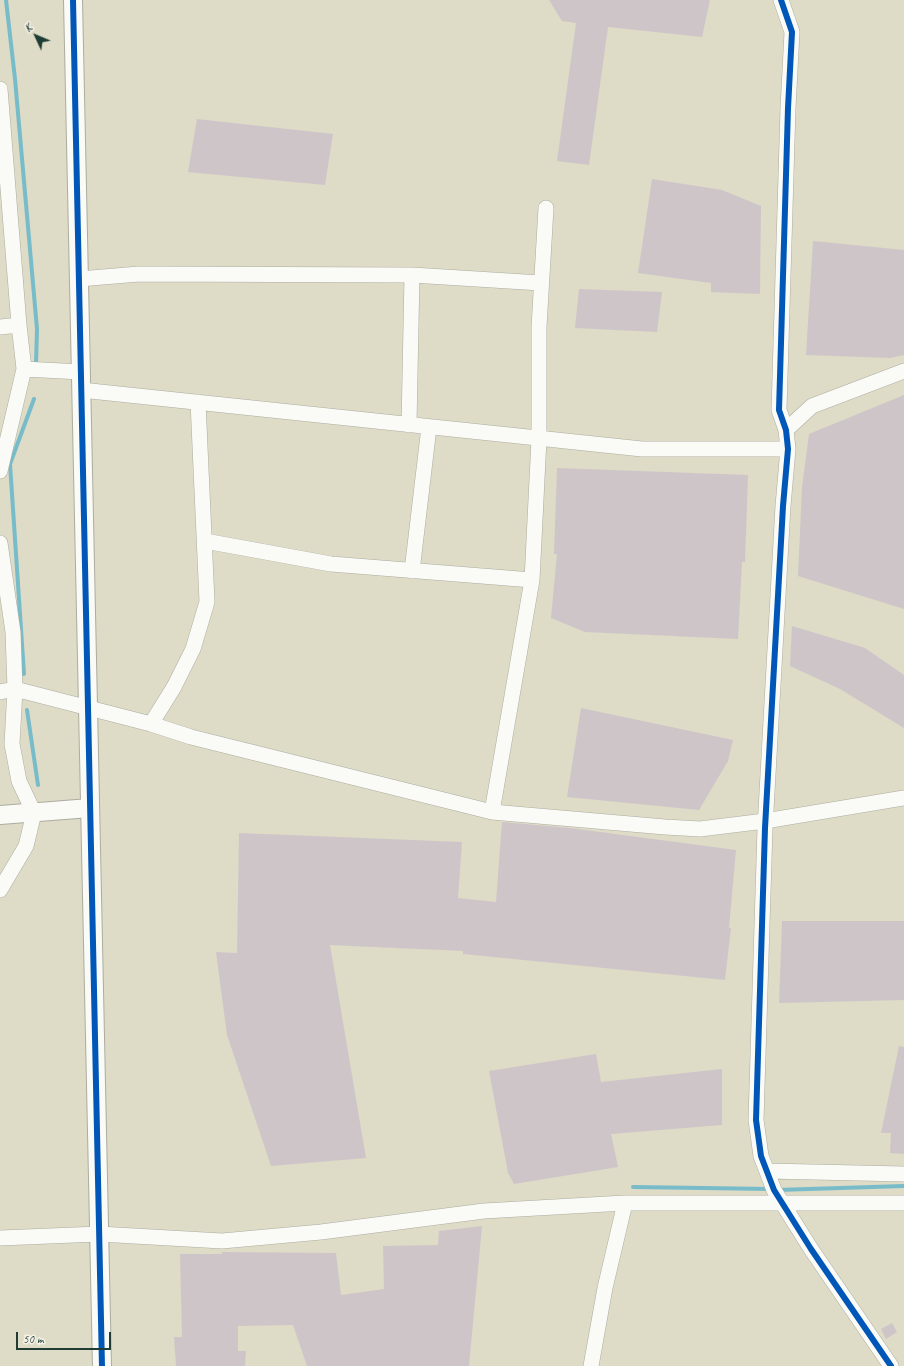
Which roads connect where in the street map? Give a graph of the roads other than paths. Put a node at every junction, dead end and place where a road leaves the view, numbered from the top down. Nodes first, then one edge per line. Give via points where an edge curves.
1 (73, 0) edge
2 (781, 0) edge
3 (0, 89) edge
4 (546, 208) dead end
5 (412, 275) junction
6 (79, 279) junction
7 (541, 282) junction
8 (19, 325) junction
9 (0, 327) edge
10 (24, 369) junction
11 (904, 370) edge
12 (81, 372) junction
13 (81, 390) junction
14 (198, 402) junction
15 (5, 425) edge
16 (409, 425) junction
17 (429, 427) junction
18 (786, 430) junction
19 (539, 439) junction
20 (788, 449) junction
21 (0, 471) edge
22 (205, 541) junction
23 (0, 543) edge
24 (412, 571) junction
25 (532, 580) junction
26 (15, 689) junction
27 (0, 692) edge
28 (88, 707) junction
29 (151, 724) junction
30 (904, 798) edge
31 (90, 808) junction
32 (34, 812) junction
33 (492, 812) junction
34 (0, 815) edge
35 (765, 821) junction
36 (0, 890) edge
37 (767, 1171) junction
38 (904, 1174) edge
39 (625, 1203) junction
40 (904, 1203) edge
41 (783, 1204) junction
42 (99, 1234) junction
43 (0, 1238) edge
44 (102, 1366) edge
45 (591, 1366) edge
46 (891, 1366) edge

1 - 6 street
2 - 18 street via 792,32 779,410
3 - 8 street
4 - 7 street
5 - 6 street via 139,274
5 - 7 street
5 - 16 street
6 - 12 street
7 - 19 street
8 - 9 street
8 - 10 street
10 - 12 street
10 - 15 street
11 - 18 street via 812,406
12 - 13 street
13 - 14 street
13 - 28 street
14 - 16 street
14 - 22 street
15 - 21 street
16 - 17 street
17 - 19 street
17 - 24 street
18 - 20 street
19 - 20 street via 642,449
19 - 25 street
20 - 35 street
22 - 24 street via 331,564
22 - 29 street via 208,602 193,649
23 - 26 street via 13,632
24 - 25 street
25 - 33 street
26 - 27 street
26 - 28 street
26 - 32 street via 12,744 19,781
28 - 29 street
28 - 31 street
29 - 33 street via 191,737
30 - 35 street
31 - 32 street
31 - 42 street
32 - 34 street
32 - 36 street via 26,846
33 - 35 street via 693,828
35 - 37 street via 756,1120 761,1156
37 - 38 street
37 - 41 street
39 - 41 street
39 - 42 street via 484,1211 321,1232 222,1241
39 - 45 street via 605,1288
40 - 41 street
41 - 46 street
42 - 43 street
42 - 44 street

